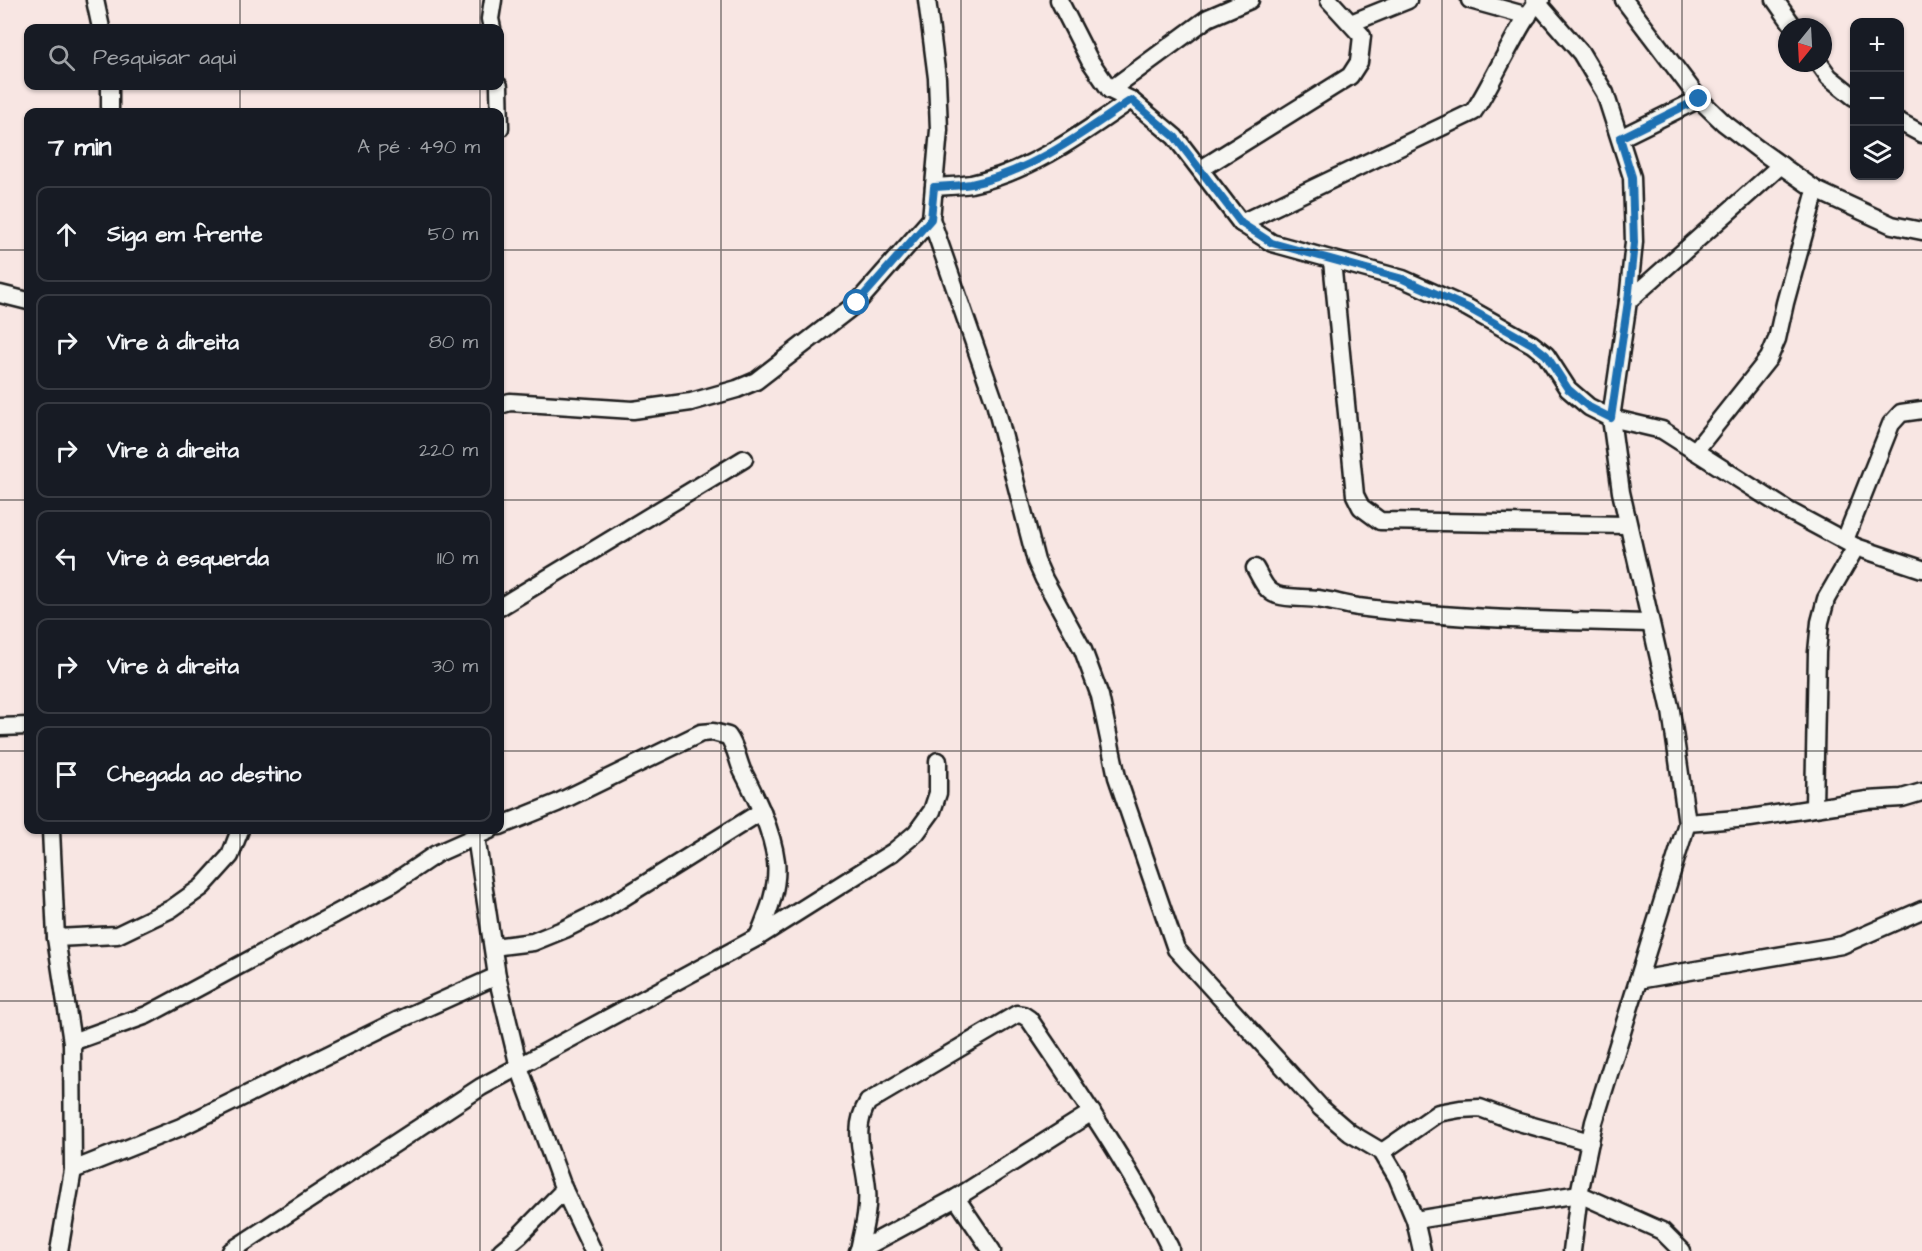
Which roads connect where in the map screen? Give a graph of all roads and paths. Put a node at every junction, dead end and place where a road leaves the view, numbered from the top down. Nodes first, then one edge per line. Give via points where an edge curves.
1 (95, 0) edge
2 (493, 0) edge
3 (927, 0) edge
4 (1059, 0) edge
5 (1250, 0) edge
6 (1329, 0) edge
7 (1408, 0) edge
8 (1470, 0) edge
9 (1624, 0) edge
10 (1775, 0) edge
11 (1535, 5) edge
12 (1788, 18) edge
13 (1351, 23) junction
14 (100, 24) edge
15 (491, 24) edge
16 (1825, 72) edge
17 (110, 90) edge
18 (499, 90) edge
19 (1110, 90) junction
20 (1850, 94) edge
21 (1699, 99) junction
22 (1131, 100) junction
23 (110, 108) edge
24 (500, 108) edge
25 (1904, 125) edge
26 (1922, 134) edge
27 (1620, 138) junction
28 (1781, 165) junction
29 (1201, 170) junction
30 (934, 187) junction
31 (1816, 190) junction
32 (931, 219) junction
33 (1241, 223) junction
34 (1922, 231) edge
35 (1332, 261) junction
36 (0, 294) edge
37 (24, 301) edge
38 (1628, 301) junction
39 (504, 404) edge
40 (1922, 410) edge
41 (1611, 418) junction
42 (1695, 451) junction
43 (744, 459) dead end
44 (1628, 525) junction
45 (1851, 544) junction
46 (1255, 568) dead end
47 (1922, 569) edge
48 (504, 605) edge
49 (1650, 623) junction
50 (24, 726) edge
51 (0, 727) edge
52 (938, 761) dead end
53 (1922, 792) edge
54 (1814, 807) junction
55 (762, 811) junction
56 (1687, 823) junction
57 (504, 824) edge
58 (51, 834) edge
59 (238, 834) edge
60 (476, 834) edge
61 (480, 834) edge
62 (1922, 910) edge
63 (758, 937) junction
64 (56, 938) junction
65 (493, 947) junction
66 (497, 976) junction
67 (1638, 980) junction
68 (72, 1042) junction
69 (519, 1067) junction
70 (1092, 1112) junction
71 (1590, 1142) junction
72 (1382, 1152) junction
73 (72, 1170) junction
74 (564, 1190) junction
75 (1579, 1194) junction
76 (956, 1198) junction
77 (1415, 1220) junction
78 (59, 1251) edge
79 (231, 1251) edge
80 (501, 1251) edge
81 (593, 1251) edge
82 (859, 1251) edge
83 (992, 1251) edge
84 (1170, 1251) edge
85 (1422, 1251) edge
86 (1572, 1251) edge
87 (1682, 1251) edge

1 - 14 street
2 - 15 street
3 - 30 street via 939,130
4 - 19 street via 1090,61
5 - 19 street via 1208,18
6 - 13 street
7 - 13 street
8 - 11 street
9 - 21 street
10 - 12 street
11 - 27 street via 1581,53 1605,93
11 - 33 street via 1473,112
13 - 29 street via 1362,36 1362,49 1350,76
16 - 20 street
17 - 23 street
18 - 24 street
19 - 22 street
21 - 27 street
21 - 28 street via 1724,123
22 - 29 street via 1175,137
22 - 30 street via 1071,142 1001,176
25 - 26 street
27 - 38 street via 1632,177 1634,243
28 - 31 street
28 - 38 street
29 - 33 street
30 - 32 street
31 - 34 street via 1892,225
31 - 42 street via 1777,339 1768,358
32 - 39 street via 857,303 747,385 691,402 633,410
32 - 72 street via 995,403 1036,561 1083,650 1100,696 1117,777 1176,949 1321,1108
33 - 35 street via 1272,243
35 - 41 street via 1403,279 1468,308 1546,355 1568,389 1589,407
35 - 44 street via 1355,495 1361,507 1380,521
36 - 37 street
38 - 41 street
40 - 45 street via 1901,413 1891,424
41 - 42 street via 1662,430
41 - 44 street
42 - 45 street via 1789,511
43 - 48 street
44 - 49 street
45 - 47 street
45 - 54 street via 1820,622
46 - 49 street via 1266,588 1276,595 1293,598 1429,613
49 - 56 street via 1671,711
50 - 51 street
52 - 63 street via 938,793 932,811 916,833 873,866
53 - 54 street via 1902,798
54 - 56 street
55 - 57 street via 735,746 728,736 713,732 701,733
55 - 63 street via 776,860 776,877 770,908
55 - 65 street via 605,909 533,942
56 - 67 street
58 - 64 street
59 - 64 street via 230,856 201,887 171,909 117,935
60 - 68 street via 436,854 393,884 147,1015
61 - 65 street
62 - 67 street via 1842,945
63 - 69 street
64 - 68 street
65 - 66 street
66 - 69 street
66 - 73 street via 181,1127
67 - 71 street
68 - 73 street
69 - 74 street
69 - 79 street via 481,1087
70 - 76 street
70 - 82 street via 1023,1014 868,1102 861,1113 859,1129 867,1190
70 - 84 street via 1152,1210
71 - 72 street via 1480,1108 1438,1113
71 - 75 street
72 - 77 street via 1397,1176
73 - 78 street
74 - 80 street
74 - 81 street
75 - 77 street
75 - 86 street
75 - 87 street via 1662,1232
76 - 82 street
76 - 83 street
77 - 85 street

